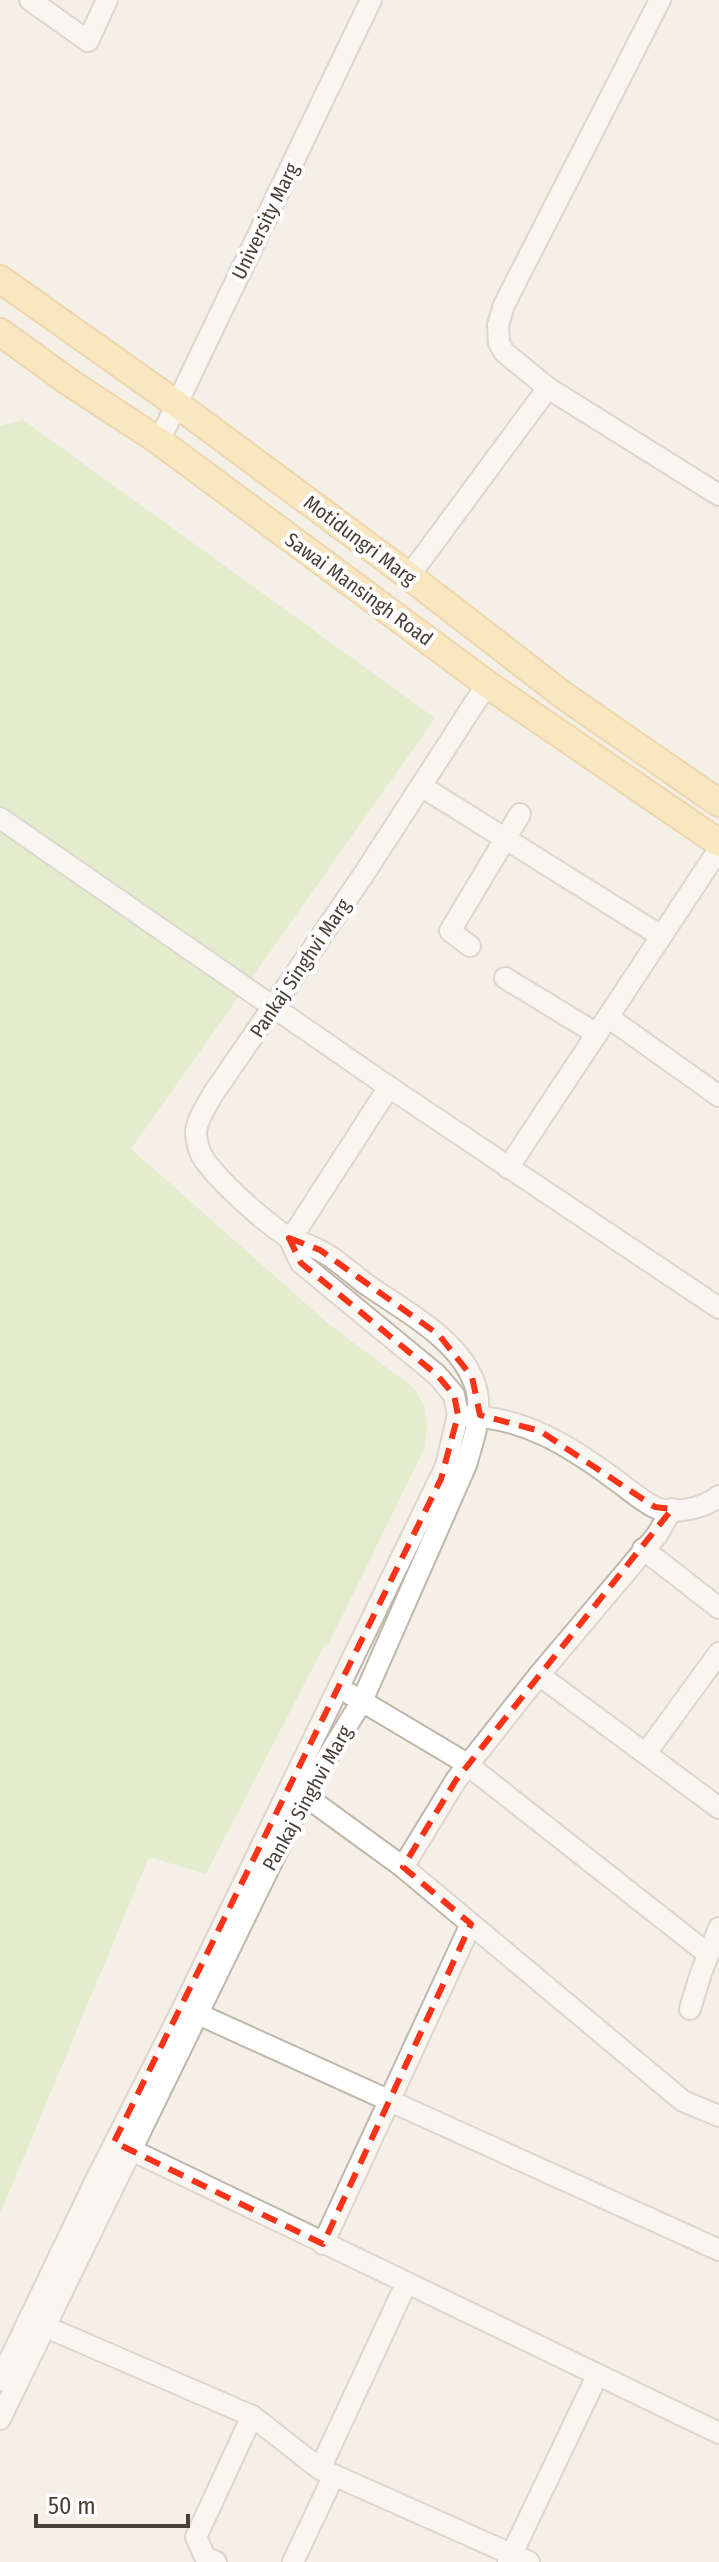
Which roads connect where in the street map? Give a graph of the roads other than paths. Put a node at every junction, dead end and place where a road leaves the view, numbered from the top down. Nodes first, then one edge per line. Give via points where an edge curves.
1 (30, 0) edge
2 (107, 0) edge
3 (371, 0) edge
4 (660, 0) edge
5 (0, 279) edge
6 (0, 332) edge
7 (548, 388) junction
8 (178, 405) junction
9 (159, 441) junction
10 (719, 495) edge
11 (409, 576) junction
12 (487, 684) junction
13 (421, 786) junction
14 (719, 803) edge
15 (520, 814) dead end
16 (0, 818) edge
17 (505, 839) junction
18 (719, 846) edge
19 (661, 936) junction
20 (470, 946) dead end
21 (505, 978) dead end
22 (275, 1007) junction
23 (602, 1025) junction
24 (389, 1087) junction
25 (719, 1096) edge
26 (508, 1168) junction
27 (289, 1238) junction
28 (719, 1308) edge
29 (468, 1416) junction
30 (719, 1496) edge
31 (672, 1509) junction
32 (643, 1549) junction
33 (719, 1608) edge
34 (719, 1653) edge
35 (539, 1675) junction
36 (339, 1687) junction
37 (362, 1701) junction
38 (646, 1753) junction
39 (468, 1765) junction
40 (298, 1789) junction
41 (719, 1808) edge
42 (403, 1867) junction
43 (471, 1924) junction
44 (719, 1928) edge
45 (708, 1954) junction
46 (690, 2009) dead end
47 (191, 2010) junction
48 (388, 2101) junction
49 (719, 2116) edge
50 (122, 2146) junction
51 (323, 2244) junction
52 (719, 2250) edge
53 (406, 2284) junction
54 (44, 2326) junction
55 (597, 2376) junction
56 (0, 2380) edge
57 (252, 2416) junction
58 (0, 2419) edge
59 (719, 2433) edge
60 (327, 2472) junction
61 (516, 2559) edge
62 (216, 2562) edge
63 (293, 2562) edge

1 - 2 street via 88,41
3 - 8 street, University Marg
4 - 7 street via 498,325 504,352
5 - 8 main road, Motidungri Marg
6 - 9 main road, Sawai Mansingh Road
7 - 10 street
7 - 11 street
8 - 9 street, University Marg
8 - 11 main road, Motidungri Marg
9 - 12 main road, Sawai Mansingh Road
11 - 14 main road, Motidungri Marg via 563,695
12 - 13 street, Pankaj Singhvi Marg
12 - 18 main road, Sawai Mansingh Road
13 - 17 street
13 - 22 street, Pankaj Singhvi Marg
15 - 17 street
16 - 22 street
17 - 19 street
17 - 20 street via 450,931
18 - 19 street
19 - 23 street
21 - 23 street
22 - 24 street
22 - 27 street, Pankaj Singhvi Marg via 213,1094 196,1133 200,1154 218,1177
23 - 25 street
23 - 26 street
24 - 26 street
24 - 27 street
26 - 28 street
27 - 29 street, Pankaj Singhvi Marg via 301,1263 437,1375
27 - 29 street, Pankaj Singhvi Marg via 320,1250 439,1335 472,1377 476,1391
29 - 31 street via 498,1418 540,1431 655,1507
29 - 36 street, Pankaj Singhvi Marg
29 - 37 street, Pankaj Singhvi Marg via 466,1465
30 - 31 street via 691,1509
31 - 32 street
32 - 33 street
32 - 35 street
34 - 38 street
35 - 38 street
35 - 39 street
36 - 37 street
36 - 40 street, Pankaj Singhvi Marg
37 - 39 street
37 - 40 street, Pankaj Singhvi Marg
38 - 41 street
39 - 42 street
39 - 45 street
40 - 42 street
40 - 47 street, Pankaj Singhvi Marg
42 - 43 street
43 - 48 street
43 - 49 street via 683,2101
44 - 45 street
45 - 46 street
47 - 48 street
47 - 50 street, Pankaj Singhvi Marg
48 - 51 street
48 - 52 street
50 - 51 street
50 - 54 street, Pankaj Singhvi Marg
50 - 56 street, Pankaj Singhvi Marg
51 - 53 street
53 - 55 street
53 - 60 street
54 - 57 street
54 - 58 street, Pankaj Singhvi Marg
55 - 59 street
55 - 61 street
57 - 60 street
57 - 62 street via 196,2537 205,2557
60 - 61 street
60 - 63 street

